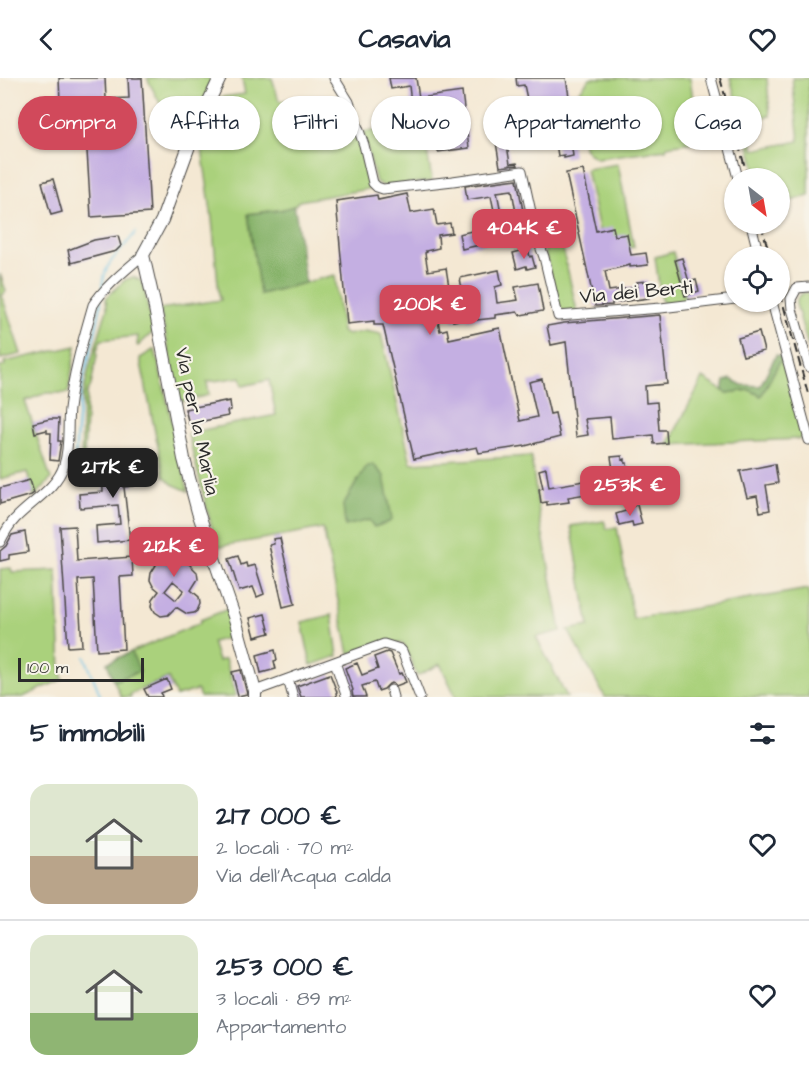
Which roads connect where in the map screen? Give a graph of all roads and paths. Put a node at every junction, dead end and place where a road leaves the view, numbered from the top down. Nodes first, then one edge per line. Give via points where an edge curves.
1 (220, 78) edge
2 (334, 78) edge
3 (711, 78) edge
4 (735, 168) edge
5 (143, 255) junction
6 (809, 287) edge
7 (724, 300) edge
8 (775, 312) edge
9 (809, 367) edge
10 (809, 440) edge
11 (0, 542) edge
12 (335, 662) junction
13 (288, 679) junction
14 (255, 694) edge
15 (346, 695) dead end
16 (293, 697) edge
17 (420, 697) edge

1 - 5 street via 194,132 162,220
2 - 7 street, Via dei Berti via 349,102 377,187 522,171 558,316
3 - 4 street
5 - 11 street via 93,305 78,359 64,464 55,480 14,520
5 - 14 street, Via per la Marlia via 187,469
6 - 9 street via 797,288 791,299
8 - 10 street
12 - 13 street
12 - 15 street
12 - 17 street via 384,644 400,649
13 - 14 street
13 - 16 street

